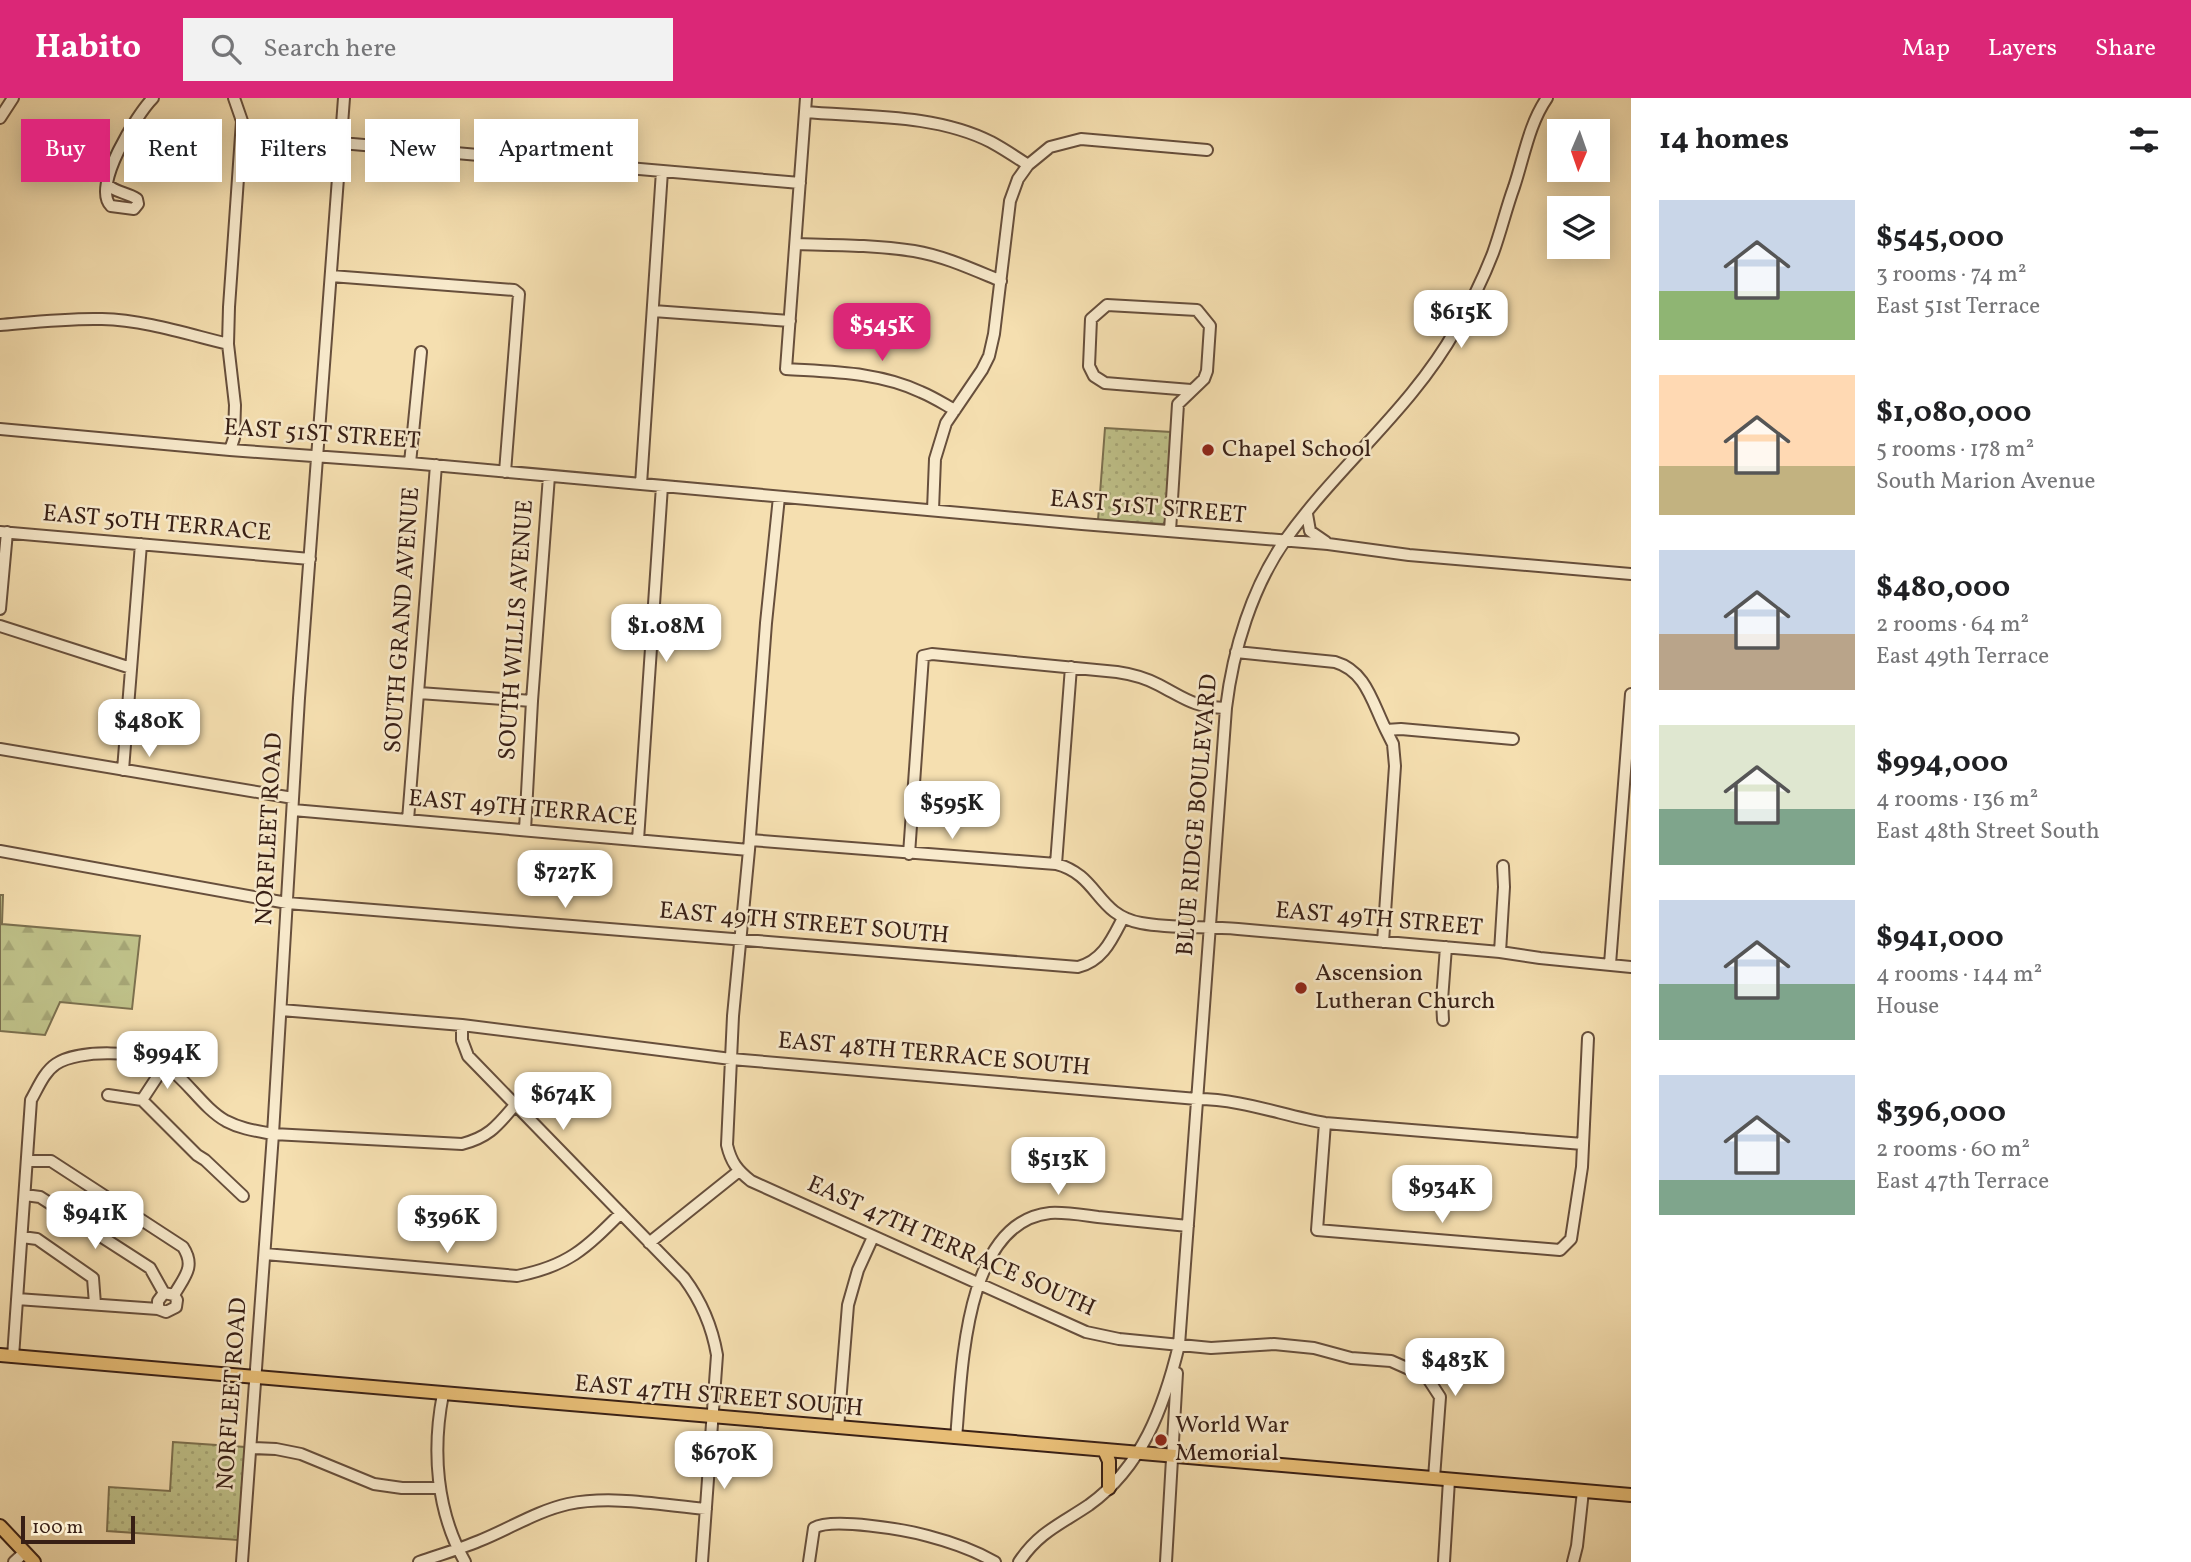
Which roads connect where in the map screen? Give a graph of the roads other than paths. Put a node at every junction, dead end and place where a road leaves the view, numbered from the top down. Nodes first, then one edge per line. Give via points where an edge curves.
1 (13, 98) edge
2 (153, 98) edge
3 (234, 98) edge
4 (344, 98) edge
5 (806, 98) edge
6 (1542, 100) edge
7 (805, 112) junction
8 (0, 118) edge
9 (343, 119) edge
10 (351, 144) edge
11 (1207, 150) dead end
12 (1028, 165) junction
13 (662, 171) junction
14 (338, 182) edge
15 (800, 183) junction
16 (107, 184) dead end
17 (796, 244) junction
18 (331, 276) junction
19 (1000, 281) junction
20 (653, 311) junction
21 (790, 321) junction
22 (0, 326) edge
23 (228, 344) junction
24 (421, 352) dead end
25 (1191, 390) junction
26 (955, 410) junction
27 (0, 429) edge
28 (230, 450) junction
29 (318, 456) junction
30 (410, 463) junction
31 (436, 465) junction
32 (505, 471) junction
33 (549, 476) junction
34 (641, 484) junction
35 (662, 486) junction
36 (779, 497) junction
37 (933, 510) junction
38 (1307, 514) junction
39 (1170, 531) junction
40 (4, 532) edge
41 (1285, 540) junction
42 (141, 544) junction
43 (1328, 544) junction
44 (310, 559) junction
45 (1631, 574) edge
46 (0, 609) edge
47 (0, 625) edge
48 (1236, 652) junction
49 (1071, 667) junction
50 (131, 668) junction
51 (419, 693) junction
52 (1631, 694) edge
53 (532, 701) junction
54 (1226, 708) junction
55 (1386, 730) junction
56 (1513, 739) dead end
57 (0, 749) edge
58 (123, 770) junction
59 (293, 804) junction
60 (408, 820) junction
61 (524, 830) junction
62 (1626, 832) edge
63 (638, 840) junction
64 (750, 845) junction
65 (0, 851) edge
66 (909, 854) junction
67 (1056, 864) junction
68 (1503, 866) dead end
69 (287, 903) junction
70 (1122, 918) junction
71 (1208, 927) junction
72 (741, 940) junction
73 (1383, 942) junction
74 (1446, 947) junction
75 (1500, 952) junction
76 (1610, 964) junction
77 (1631, 967) edge
78 (281, 1010) junction
79 (1443, 1020) dead end
80 (462, 1025) junction
81 (1588, 1038) dead end
82 (731, 1059) junction
83 (165, 1065) junction
84 (108, 1095) dead end
85 (142, 1100) junction
86 (1197, 1100) junction
87 (515, 1105) junction
88 (1325, 1123) junction
89 (273, 1134) junction
90 (1583, 1143) junction
91 (27, 1161) junction
92 (739, 1171) junction
93 (25, 1195) junction
94 (243, 1196) dead end
95 (621, 1213) junction
96 (1188, 1226) junction
97 (22, 1237) junction
98 (873, 1237) junction
99 (649, 1243) junction
100 (265, 1254) junction
101 (978, 1284) junction
102 (169, 1294) junction
103 (18, 1298) junction
104 (95, 1304) junction
105 (158, 1310) junction
106 (1179, 1345) junction
107 (7, 1356) edge
108 (256, 1378) junction
109 (443, 1394) junction
110 (714, 1417) junction
111 (838, 1428) junction
112 (956, 1438) junction
113 (251, 1448) junction
114 (1104, 1450) junction
115 (1137, 1453) junction
116 (1173, 1456) junction
117 (1434, 1478) junction
118 (1449, 1480) junction
119 (440, 1488) junction
120 (1110, 1488) junction
121 (1583, 1491) junction
122 (1631, 1495) edge
123 (706, 1509) junction
124 (0, 1526) edge
125 (458, 1549) junction
126 (29, 1557) edge
127 (14, 1562) edge
128 (242, 1562) edge
129 (419, 1562) edge
130 (465, 1562) edge
131 (702, 1562) edge
132 (809, 1562) edge
133 (995, 1562) edge
134 (1018, 1562) edge
135 (1166, 1562) edge
136 (1444, 1562) edge
137 (1573, 1562) edge

1 - 8 street
2 - 16 street via 128,133
3 - 23 street via 242,121
4 - 9 street, NORFLEET ROAD
5 - 7 street
6 - 38 street, BLUE RIDGE BOULEVARD via 1493,252 1454,332 1423,377
7 - 12 street via 944,126 990,142
7 - 15 street
10 - 13 street
11 - 12 street via 1081,139 1050,147
12 - 19 street via 1010,201
13 - 15 street
13 - 20 street
14 - 18 street, NORFLEET ROAD
15 - 17 street
17 - 19 street via 916,252 957,262
17 - 21 street
18 - 29 street, NORFLEET ROAD
18 - 32 street, SOUTH WILLIS AVENUE via 514,290 519,294
19 - 26 street via 989,356
20 - 21 street
20 - 34 street
21 - 26 street via 786,369 883,379 920,391
22 - 23 street via 103,319
23 - 28 street via 235,405
24 - 30 street
25 - 25 street via 1208,371 1210,326 1197,310 1107,304 1091,319 1089,366 1094,376 1105,383
25 - 39 street via 1178,404
26 - 37 street via 938,446
27 - 28 street, EAST 51ST STREET
28 - 29 street, EAST 51ST STREET
29 - 30 street, EAST 51ST STREET
29 - 44 street, NORFLEET ROAD
30 - 31 street, EAST 51ST STREET
31 - 32 street, EAST 51ST STREET
31 - 51 street, SOUTH GRAND AVENUE
32 - 33 street, EAST 51ST STREET
33 - 34 street, EAST 51ST STREET
33 - 53 street, SOUTH WILLIS AVENUE
34 - 35 street, EAST 51ST STREET
35 - 36 street, EAST 51ST STREET
35 - 63 street
36 - 37 street, EAST 51ST STREET
36 - 64 street
37 - 39 street, EAST 51ST STREET
38 - 41 street, BLUE RIDGE BOULEVARD
38 - 43 street via 1310,531
39 - 41 street, EAST 51ST STREET
40 - 42 street, EAST 50TH TERRACE
40 - 46 street
41 - 43 street, EAST 51ST STREET
41 - 48 street, BLUE RIDGE BOULEVARD via 1262,581
42 - 44 street, EAST 50TH TERRACE
42 - 50 street
43 - 45 street, EAST 51ST STREET
44 - 59 street, NORFLEET ROAD
47 - 50 street
48 - 54 street, BLUE RIDGE BOULEVARD
48 - 55 street via 1347,665 1360,677
49 - 54 street via 1134,675 1190,703
49 - 66 street via 923,656
49 - 67 street
50 - 58 street
51 - 53 street
51 - 60 street, SOUTH GRAND AVENUE
52 - 62 street
53 - 61 street, SOUTH WILLIS AVENUE
54 - 71 street, BLUE RIDGE BOULEVARD
55 - 56 street
55 - 73 street via 1395,766
57 - 58 street, EAST 49TH TERRACE
58 - 59 street, EAST 49TH TERRACE
59 - 60 street, EAST 49TH TERRACE
59 - 69 street, NORFLEET ROAD
60 - 61 street, EAST 49TH TERRACE
61 - 63 street, EAST 49TH TERRACE
62 - 76 street
63 - 64 street, EAST 49TH TERRACE
64 - 66 street, EAST 49TH TERRACE
64 - 72 street
65 - 69 street, EAST 49TH STREET SOUTH
66 - 67 street, EAST 49TH TERRACE
67 - 70 street, EAST 49TH TERRACE via 1080,874
68 - 75 street
69 - 72 street, EAST 49TH STREET SOUTH
69 - 78 street, NORFLEET ROAD
70 - 71 street, EAST 49TH STREET
70 - 72 street, EAST 49TH STREET SOUTH via 1101,957 1078,967
71 - 73 street, EAST 49TH STREET
71 - 86 street, BLUE RIDGE BOULEVARD
72 - 82 street
73 - 74 street, EAST 49TH STREET
74 - 75 street, EAST 49TH STREET
74 - 79 street
75 - 76 street, EAST 49TH STREET
76 - 77 street, EAST 49TH STREET
78 - 80 street, EAST 48TH TERRACE SOUTH
78 - 89 street, NORFLEET ROAD
80 - 82 street, EAST 48TH TERRACE SOUTH
80 - 87 street via 468,1056
81 - 90 street
82 - 86 street, EAST 48TH TERRACE SOUTH
82 - 92 street via 727,1145
83 - 85 street
83 - 89 street via 224,1120
83 - 91 street via 145,1057 87,1053 54,1065 31,1100
84 - 85 street
85 - 94 street
86 - 88 street, EAST 48TH TERRACE SOUTH via 1240,1102
86 - 96 street, BLUE RIDGE BOULEVARD
87 - 89 street via 492,1131 462,1144
87 - 95 street
88 - 90 street, EAST 48TH TERRACE SOUTH
88 - 90 street via 1317,1230 1539,1249 1560,1250 1571,1239
89 - 100 street, NORFLEET ROAD
91 - 93 street
91 - 102 street via 51,1161 183,1247 190,1257 189,1268
92 - 98 street, EAST 47TH TERRACE SOUTH via 751,1181
92 - 99 street
93 - 97 street
93 - 102 street via 40,1197 150,1268
95 - 99 street
95 - 100 street via 571,1258 517,1276
96 - 101 street via 1060,1213 1037,1216 1004,1237
96 - 106 street, BLUE RIDGE BOULEVARD
97 - 103 street
97 - 104 street via 37,1238 93,1278
98 - 101 street, EAST 47TH TERRACE SOUTH
98 - 111 street via 848,1305
99 - 110 street via 696,1293 709,1321 717,1355
100 - 108 street, NORFLEET ROAD
101 - 106 street, EAST 47TH TERRACE SOUTH via 1086,1332
101 - 112 street via 967,1321
102 - 105 street via 158,1301
102 - 105 street via 177,1303 173,1311
103 - 104 street
103 - 107 street
104 - 105 street
106 - 115 street, BLUE RIDGE BOULEVARD via 1158,1416
106 - 116 street
106 - 117 street, EAST 47TH TERRACE SOUTH via 1314,1348 1351,1358 1391,1361 1427,1377 1440,1397
107 - 108 main road, EAST 47TH STREET SOUTH
108 - 109 main road, EAST 47TH STREET SOUTH
108 - 113 street, NORFLEET ROAD
109 - 110 main road, EAST 47TH STREET SOUTH
109 - 119 street via 436,1440
110 - 111 main road, EAST 47TH STREET SOUTH
110 - 123 street
111 - 112 main road, EAST 47TH STREET SOUTH
112 - 114 main road, EAST 47TH STREET SOUTH
113 - 119 street via 301,1454 374,1484
113 - 128 street, NORFLEET ROAD
114 - 115 main road, EAST 47TH STREET SOUTH
114 - 120 main road
115 - 116 main road, EAST 47TH STREET SOUTH
115 - 120 street, BLUE RIDGE BOULEVARD
116 - 117 main road, EAST 47TH STREET SOUTH
116 - 135 street
117 - 118 main road, EAST 47TH STREET SOUTH
118 - 121 main road, EAST 47TH STREET SOUTH
118 - 136 street
119 - 125 street
120 - 134 street, BLUE RIDGE BOULEVARD via 1043,1533
121 - 122 main road, EAST 47TH STREET SOUTH
121 - 137 street
123 - 125 street via 596,1501 571,1504
123 - 131 street
124 - 126 main road
125 - 129 street
125 - 130 street
126 - 127 street
132 - 133 street via 814,1528 822,1523 927,1535

